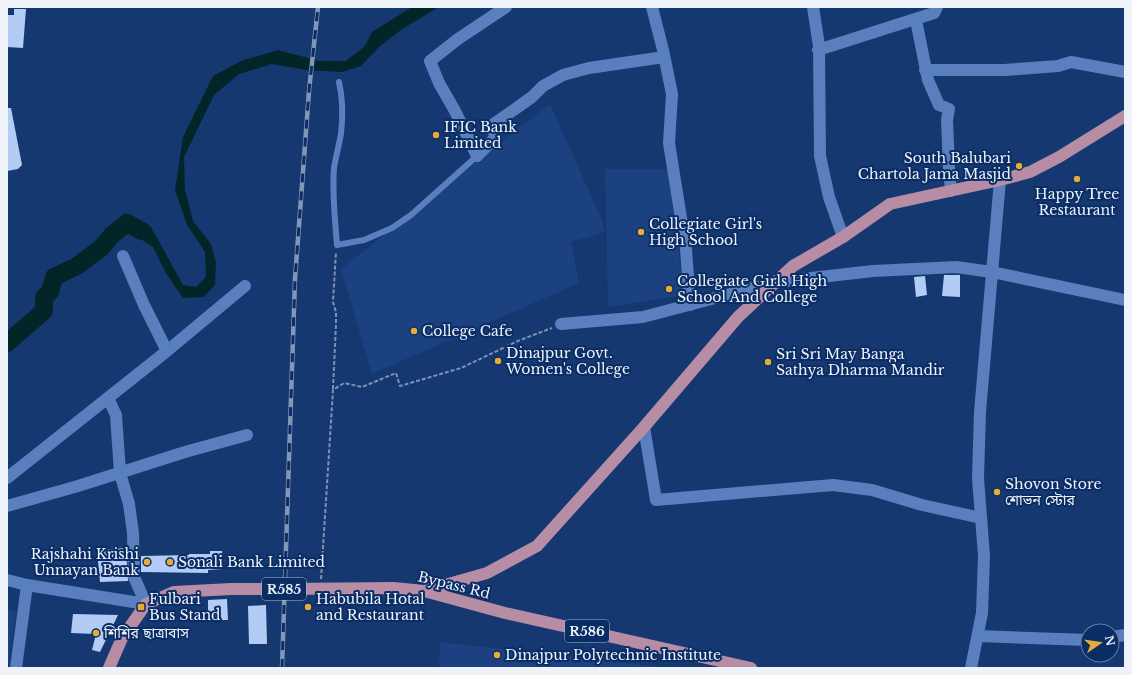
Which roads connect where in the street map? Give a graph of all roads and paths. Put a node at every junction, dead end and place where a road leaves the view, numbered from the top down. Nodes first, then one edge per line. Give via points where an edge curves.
1 (506, 7) edge
2 (652, 7) edge
3 (813, 7) edge
4 (937, 7) edge
5 (916, 20) junction
6 (818, 50) junction
7 (664, 57) junction
8 (926, 70) junction
9 (1125, 72) edge
10 (338, 82) dead end
11 (1125, 116) edge
12 (477, 156) junction
13 (1000, 180) junction
14 (951, 191) junction
15 (843, 237) junction
16 (336, 245) junction
17 (124, 256) dead end
18 (992, 272) junction
19 (776, 282) junction
20 (245, 286) dead end
21 (1125, 300) edge
22 (690, 305) junction
23 (561, 324) joint
24 (167, 351) junction
25 (333, 390) junction
26 (108, 398) junction
27 (644, 427) junction
28 (247, 435) dead end
29 (120, 473) junction
30 (7, 478) edge
31 (7, 506) edge
32 (981, 518) junction
33 (7, 580) edge
34 (27, 585) junction
35 (321, 589) junction
36 (424, 591) junction
37 (146, 604) junction
38 (978, 636) junction
39 (1080, 640) edge
40 (16, 668) edge
41 (109, 668) edge
42 (751, 668) edge
43 (971, 668) edge

1 - 12 street via 430,61
2 - 7 street
3 - 6 street
4 - 5 street via 934,13
5 - 6 street
5 - 8 street
6 - 15 street via 820,156 829,197
7 - 12 street via 589,68 550,82 491,126 496,137
7 - 22 street via 672,94 669,143 686,249
8 - 9 street via 1004,70 1058,66 1071,62
8 - 14 street via 939,105 949,109
10 - 16 lane via 343,111 334,167
11 - 13 main road, R585 via 1059,158 1030,172
12 - 16 lane via 411,215 392,228 364,240
13 - 14 main road, R585
13 - 18 street
14 - 15 main road, R585 via 890,204
15 - 19 main road, R585 via 794,266
16 - 25 path
17 - 24 street
18 - 19 street via 956,267 873,271
18 - 21 street
18 - 32 street via 980,412 978,478
19 - 22 street
19 - 27 main road, R585 via 738,317
20 - 24 street
22 - 23 street via 643,317
23 - 25 path via 461,368 400,386 396,373 362,387 344,383
24 - 26 street
25 - 35 path
26 - 29 street via 116,415
26 - 30 street
27 - 32 street via 656,500 833,485 872,490 922,505
27 - 36 main road, R585 via 537,546 487,573
28 - 29 street
29 - 31 street
29 - 37 street via 129,504 133,533 134,577
32 - 38 street via 984,563 982,613
33 - 34 street
34 - 37 street
34 - 40 street
35 - 36 main road, Bypass Rd / R585 via 394,588
35 - 37 main road, Bypass Rd / R585 via 174,592
36 - 42 main road, Bypass Rd / R586 via 506,613
37 - 41 main road via 122,638
38 - 39 street
38 - 43 street

